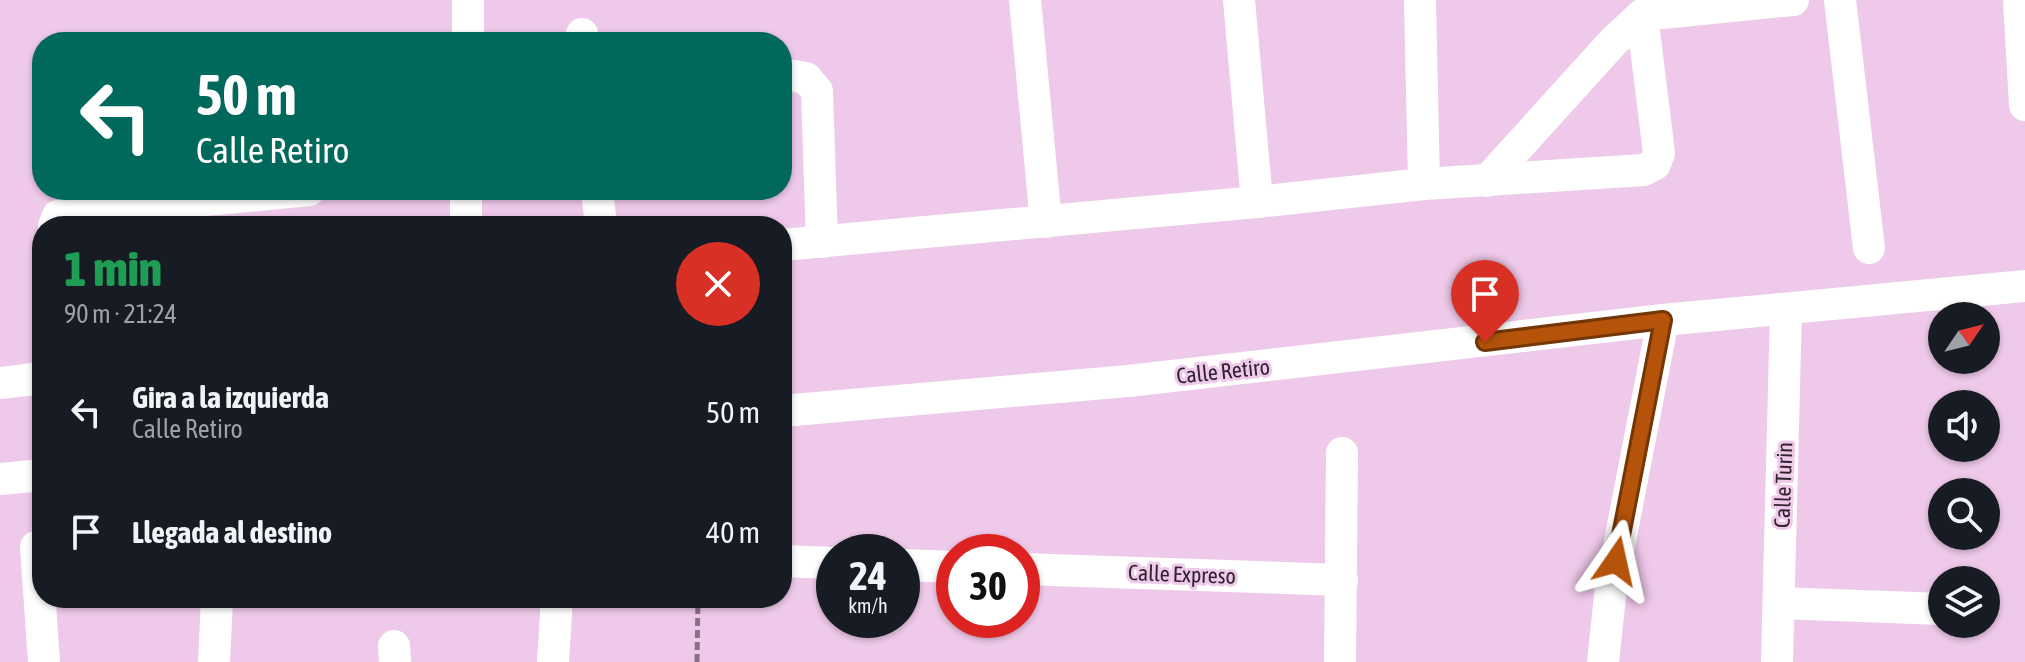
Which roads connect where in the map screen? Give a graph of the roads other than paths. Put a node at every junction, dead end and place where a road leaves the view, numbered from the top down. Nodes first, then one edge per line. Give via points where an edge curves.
1 (468, 0) edge
2 (1025, 0) edge
3 (1239, 0) edge
4 (1420, 0) edge
5 (1793, 0) edge
6 (1840, 0) edge
7 (2019, 0) edge
8 (1642, 15) junction
9 (468, 32) edge
10 (792, 76) edge
11 (2025, 105) edge
12 (1487, 181) junction
13 (1424, 184) junction
14 (206, 200) edge
15 (1257, 202) junction
16 (58, 216) edge
17 (1046, 222) junction
18 (822, 242) junction
19 (792, 244) edge
20 (1869, 248) dead end
21 (2025, 286) edge
22 (1786, 309) junction
23 (1663, 320) junction
24 (32, 379) edge
25 (0, 383) edge
26 (792, 410) edge
27 (1342, 453) dead end
28 (32, 476) edge
29 (0, 479) edge
30 (792, 561) edge
31 (816, 562) edge
32 (1040, 570) edge
33 (1342, 580) junction
34 (1779, 603) junction
35 (40, 608) edge
36 (217, 608) edge
37 (556, 608) edge
38 (1928, 608) edge
39 (44, 662) edge
40 (214, 662) edge
41 (553, 662) edge
42 (1340, 662) edge
43 (1603, 662) edge
44 (1777, 662) edge

1 - 9 street
2 - 17 street
3 - 15 street
4 - 13 street
5 - 8 street
6 - 20 street
7 - 11 street
8 - 12 street
8 - 12 street via 1659,153 1655,164 1644,170
10 - 18 street via 806,78 817,91
12 - 13 street
13 - 15 street
14 - 16 street
15 - 17 street
17 - 18 street
18 - 19 street
21 - 22 street, Calle Retiro
22 - 23 street, Calle Retiro
22 - 34 street, Calle Turin
23 - 26 street, Calle Retiro via 1128,381
23 - 43 street via 1611,587
24 - 25 street
27 - 33 street
28 - 29 street
30 - 31 street
32 - 33 street, Calle Expreso
33 - 42 street
34 - 38 street
34 - 44 street, Calle Turin
35 - 39 street
36 - 40 street
37 - 41 street

